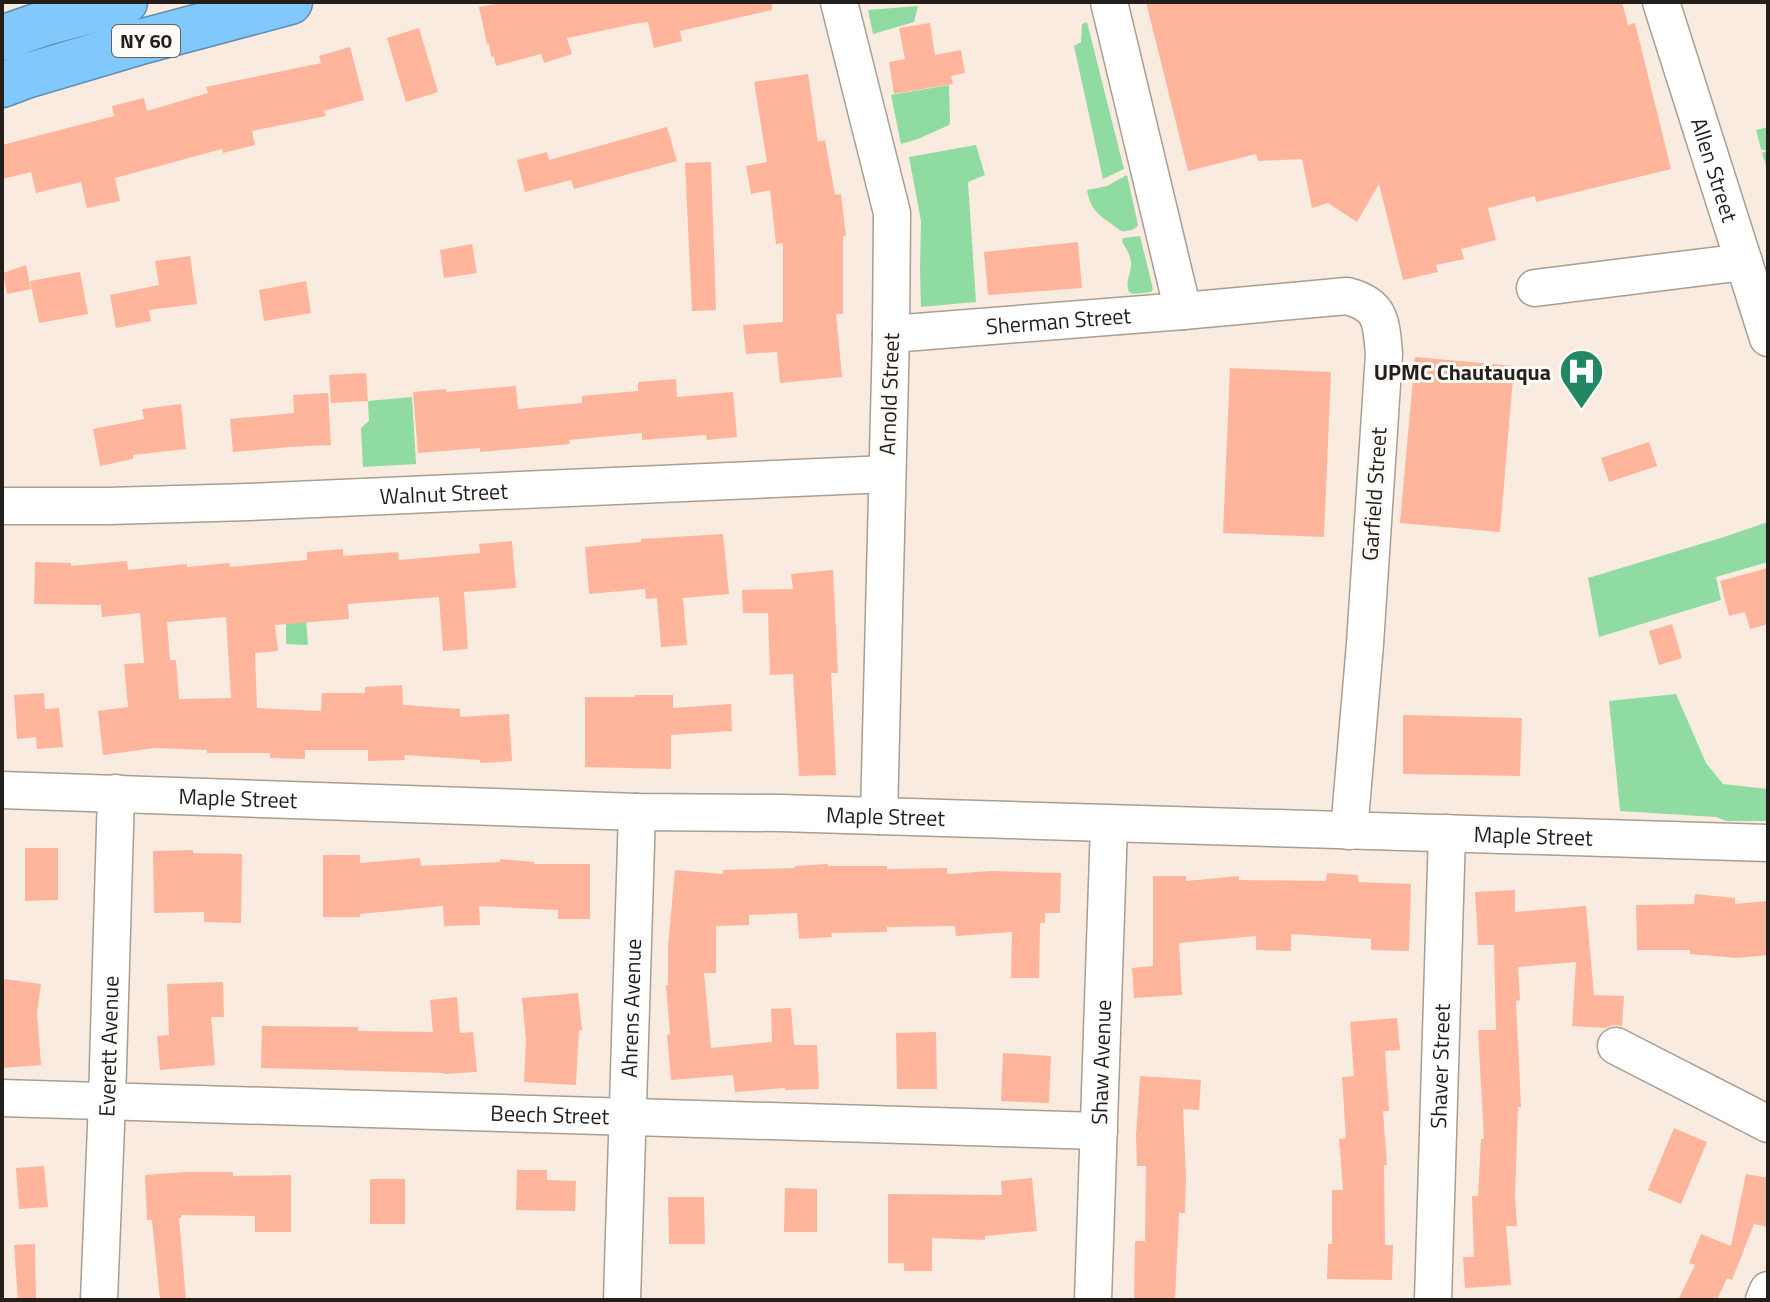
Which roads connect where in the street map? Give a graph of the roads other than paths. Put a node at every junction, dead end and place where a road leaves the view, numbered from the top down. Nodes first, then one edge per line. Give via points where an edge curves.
1 (125, 2) edge
2 (290, 2) edge
3 (839, 2) edge
4 (1109, 2) edge
5 (1661, 2) edge
6 (2, 38) edge
7 (2, 85) edge
8 (1744, 262) junction
9 (1535, 288) dead end
10 (1227, 308) joint
11 (1183, 311) junction
12 (891, 334) junction
13 (1768, 338) edge
14 (887, 474) junction
15 (2, 506) edge
16 (2, 790) edge
17 (116, 793) junction
18 (879, 804) junction
19 (637, 812) junction
20 (1109, 824) junction
21 (1349, 831) junction
22 (1447, 833) junction
23 (1768, 843) edge
24 (1616, 1046) dead end
25 (2, 1098) edge
26 (107, 1101) junction
27 (628, 1116) junction
28 (1768, 1124) edge
29 (1099, 1131) junction
30 (1768, 1290) edge
31 (99, 1300) edge
32 (622, 1300) edge
33 (1093, 1300) edge
34 (1433, 1300) edge
35 (1764, 1300) edge

1 - 6 highway, NY 60
2 - 7 highway, NY 60
3 - 12 street, Arnold Street via 892,213
4 - 11 street
5 - 8 street, Allen Street
8 - 9 street
8 - 13 street, Allen Street
10 - 11 street, Sherman Street
10 - 21 street, Garfield Street via 1347,296 1369,304 1379,319 1384,354
11 - 12 street, Sherman Street
12 - 14 street, Arnold Street
14 - 15 street, Walnut Street via 234,503
14 - 18 street, Arnold Street
16 - 17 street, Maple Street
17 - 19 street, Maple Street
17 - 26 street, Everett Avenue
18 - 19 street, Maple Street
18 - 20 street, Maple Street
19 - 27 street, Ahrens Avenue
20 - 21 street, Maple Street
20 - 29 street, Shaw Avenue
21 - 22 street, Maple Street
22 - 23 street, Maple Street
22 - 34 street, Shaver Street
24 - 28 street
25 - 26 street, Beech Street
26 - 27 street, Beech Street
26 - 31 street, Everett Avenue
27 - 29 street, Beech Street
27 - 32 street, Ahrens Avenue
29 - 33 street, Shaw Avenue
30 - 35 street

